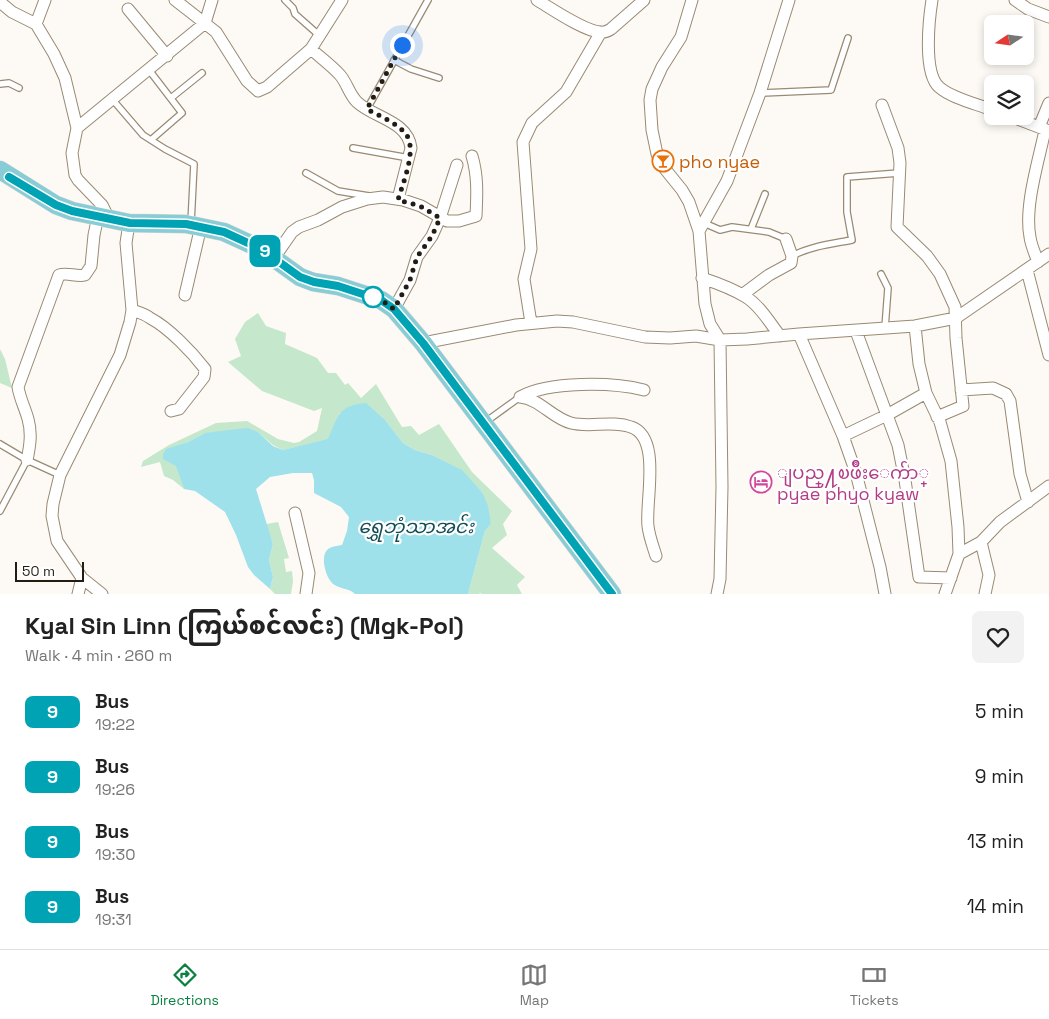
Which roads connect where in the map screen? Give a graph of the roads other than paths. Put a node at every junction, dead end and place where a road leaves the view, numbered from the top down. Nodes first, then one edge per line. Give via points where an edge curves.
1 (44, 0) edge
2 (175, 0) edge
3 (212, 0) edge
4 (285, 0) edge
5 (342, 0) edge
6 (428, 0) edge
7 (537, 0) edge
8 (644, 0) edge
9 (692, 0) edge
10 (789, 0) edge
11 (932, 0) edge
12 (1015, 0) edge
13 (0, 2) edge
14 (128, 9) dead end
15 (1049, 17) edge
16 (205, 23) junction
17 (36, 24) junction
18 (601, 32) junction
19 (320, 36) junction
20 (848, 38) dead end
21 (311, 49) junction
22 (167, 56) junction
23 (394, 60) junction
24 (149, 70) junction
25 (202, 73) dead end
26 (439, 78) dead end
27 (0, 84) edge
28 (19, 88) dead end
29 (760, 93) junction
30 (171, 98) junction
31 (112, 99) junction
32 (1049, 103) edge
33 (882, 105) dead end
34 (984, 107) edge
35 (367, 109) junction
36 (77, 128) junction
37 (1044, 129) edge
38 (152, 139) junction
39 (353, 148) dead end
40 (472, 156) dead end
41 (409, 158) junction
42 (456, 165) dead end
43 (5, 173) edge
44 (306, 173) dead end
45 (899, 173) junction
46 (765, 194) dead end
47 (383, 197) junction
48 (398, 200) junction
49 (104, 218) junction
50 (440, 218) junction
51 (130, 223) junction
52 (196, 226) junction
53 (701, 227) junction
54 (750, 229) junction
55 (786, 239) joint
56 (1049, 254) edge
57 (792, 256) junction
58 (274, 258) junction
59 (1038, 262) junction
60 (1027, 270) junction
61 (881, 274) dead end
62 (702, 278) junction
63 (185, 295) dead end
64 (742, 295) junction
65 (394, 309) junction
66 (132, 310) junction
67 (956, 318) junction
68 (531, 323) junction
69 (915, 326) junction
70 (885, 328) junction
71 (856, 331) junction
72 (799, 334) junction
73 (780, 336) junction
74 (720, 340) junction
75 (423, 343) junction
76 (1049, 355) edge
77 (644, 390) dead end
78 (961, 390) junction
79 (926, 393) junction
80 (520, 397) junction
81 (171, 411) dead end
82 (887, 414) junction
83 (937, 417) junction
84 (483, 424) junction
85 (843, 436) junction
86 (0, 444) edge
87 (27, 460) junction
88 (60, 475) junction
89 (1049, 486) edge
90 (1028, 502) junction
91 (0, 510) edge
92 (295, 514) dead end
93 (981, 542) junction
94 (959, 554) junction
95 (656, 556) dead end
96 (82, 578) junction
97 (951, 578) junction
98 (78, 594) edge
99 (102, 594) edge
100 (306, 594) edge
101 (612, 594) edge
102 (717, 594) edge
103 (885, 594) edge
104 (945, 594) edge
105 (985, 594) edge

1 - 17 street
2 - 16 street
3 - 16 street
4 - 19 lane via 291,4 295,14
5 - 19 street
6 - 23 lane
7 - 18 street via 571,20
8 - 18 street via 612,29
9 - 53 street via 681,37 662,67 650,100 657,154 682,190
10 - 29 street
11 - 34 street via 930,64 935,82 949,93
12 - 15 street
13 - 17 street
14 - 22 street
16 - 21 street via 216,32 247,81 258,91 267,88
16 - 22 street
17 - 36 street via 65,78
18 - 68 street via 566,92 532,124 523,142 531,249 524,279
19 - 21 street
20 - 29 lane via 831,90
21 - 35 street via 339,74 357,102
22 - 24 street
23 - 26 lane
23 - 35 lane
24 - 30 lane
24 - 31 street
25 - 30 lane
27 - 28 lane via 9,83
29 - 53 street via 727,181
30 - 38 lane via 182,113
31 - 36 street
31 - 38 lane via 143,135
32 - 37 street
33 - 45 street via 898,148
35 - 41 street via 406,133 411,141
36 - 49 street via 72,153 75,175 102,205
37 - 59 street via 1029,225
38 - 52 lane via 194,164
39 - 41 lane
40 - 50 street via 476,178 476,216 450,222
41 - 48 street
42 - 50 street
43 - 49 main road via 56,205
44 - 47 lane via 344,193
45 - 57 lane via 847,177 847,212 852,240 818,246
45 - 67 street via 897,227 927,256 940,274 955,307
46 - 54 lane
47 - 48 street
47 - 58 street via 342,207 299,227
48 - 50 street via 420,206
49 - 51 main road
49 - 87 street via 94,235 91,266 85,275 59,275 18,387 31,442
50 - 65 street via 417,257 410,280
51 - 52 main road
51 - 66 street via 126,243
52 - 58 main road via 224,232
52 - 63 street
53 - 54 lane
53 - 62 street
54 - 55 lane
55 - 57 street
56 - 59 street
57 - 64 street via 792,263
58 - 65 main road via 300,277 361,293
59 - 60 street
60 - 67 street
60 - 76 street
61 - 70 lane via 888,288
62 - 64 street
62 - 74 street via 707,314
64 - 73 street via 756,306
65 - 75 main road
66 - 81 street via 162,326 205,369 204,377 179,409
66 - 88 street via 120,355
67 - 69 street
67 - 78 street
68 - 74 street via 573,322 645,337 696,336
68 - 75 street
69 - 70 street
69 - 79 street
70 - 71 street
71 - 72 street
71 - 82 street
72 - 73 street
72 - 85 street
73 - 74 street
74 - 102 street via 722,487
75 - 84 main road
77 - 80 street via 592,384 563,386
78 - 83 street via 963,406
78 - 90 street via 993,388 1006,394 1010,401 1020,474
79 - 82 street
79 - 83 street
80 - 84 lane
80 - 95 street via 571,423 623,425 640,432 649,452 648,527
82 - 85 street
82 - 97 street via 906,480 919,577
83 - 94 street via 951,461
84 - 101 main road
85 - 103 street via 856,473
86 - 87 lane
87 - 88 lane
87 - 91 lane
88 - 96 street via 53,504 54,531 63,552
89 - 90 street
90 - 93 street via 1000,522
92 - 100 street via 309,574
93 - 94 street
93 - 105 street via 989,575
94 - 97 street
96 - 98 street
96 - 99 street
97 - 104 street

